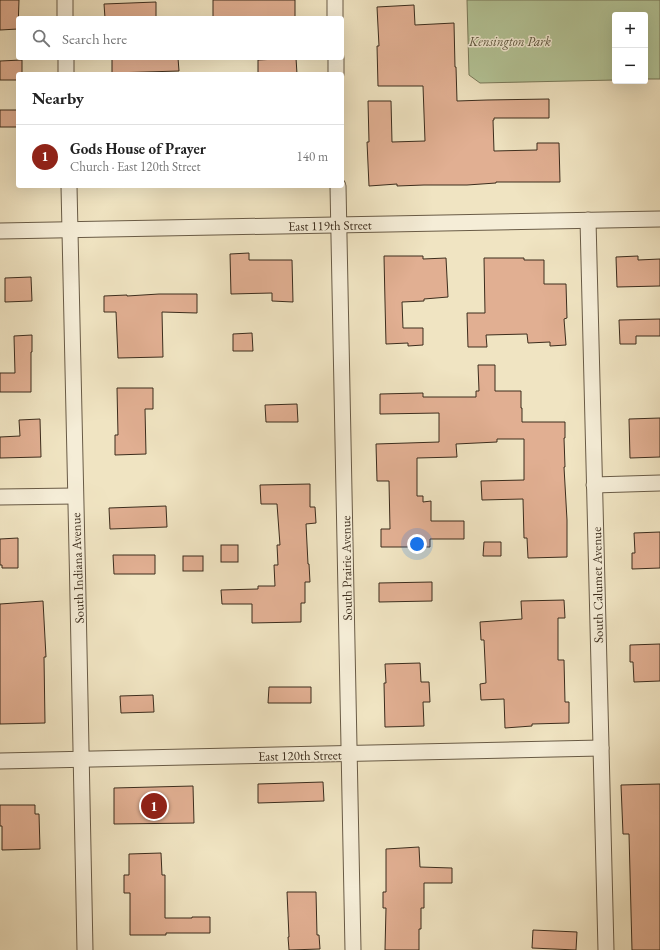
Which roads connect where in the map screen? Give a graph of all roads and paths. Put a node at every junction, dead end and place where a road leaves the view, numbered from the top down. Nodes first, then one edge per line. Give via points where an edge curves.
1 (65, 0) edge
2 (335, 0) edge
3 (65, 16) edge
4 (335, 16) edge
5 (66, 60) edge
6 (336, 60) edge
7 (66, 72) edge
8 (336, 72) edge
9 (69, 188) edge
10 (338, 188) edge
11 (660, 219) edge
12 (588, 220) junction
13 (339, 225) junction
14 (69, 229) junction
15 (0, 231) edge
16 (660, 483) edge
17 (594, 485) junction
18 (75, 496) junction
19 (0, 497) edge
20 (601, 748) junction
21 (350, 754) junction
22 (82, 759) junction
23 (0, 761) edge
24 (85, 950) edge
25 (354, 950) edge
26 (606, 950) edge

1 - 3 street
2 - 4 street
5 - 7 street
6 - 8 street
9 - 14 street, South Indiana Avenue
10 - 13 street, South Prairie Avenue
11 - 12 street, East 119th Street
12 - 13 street, East 119th Street
12 - 17 street, South Calumet Avenue
13 - 14 street, East 119th Street
13 - 21 street, South Prairie Avenue
14 - 15 street, East 119th Street
14 - 18 street, South Indiana Avenue
16 - 17 street
17 - 20 street, South Calumet Avenue
18 - 19 street
18 - 22 street, South Indiana Avenue
20 - 21 street, East 120th Street
20 - 26 street, South Calumet Avenue
21 - 22 street, East 120th Street
21 - 25 street, South Prairie Avenue
22 - 23 street, East 120th Street
22 - 24 street, South Indiana Avenue

